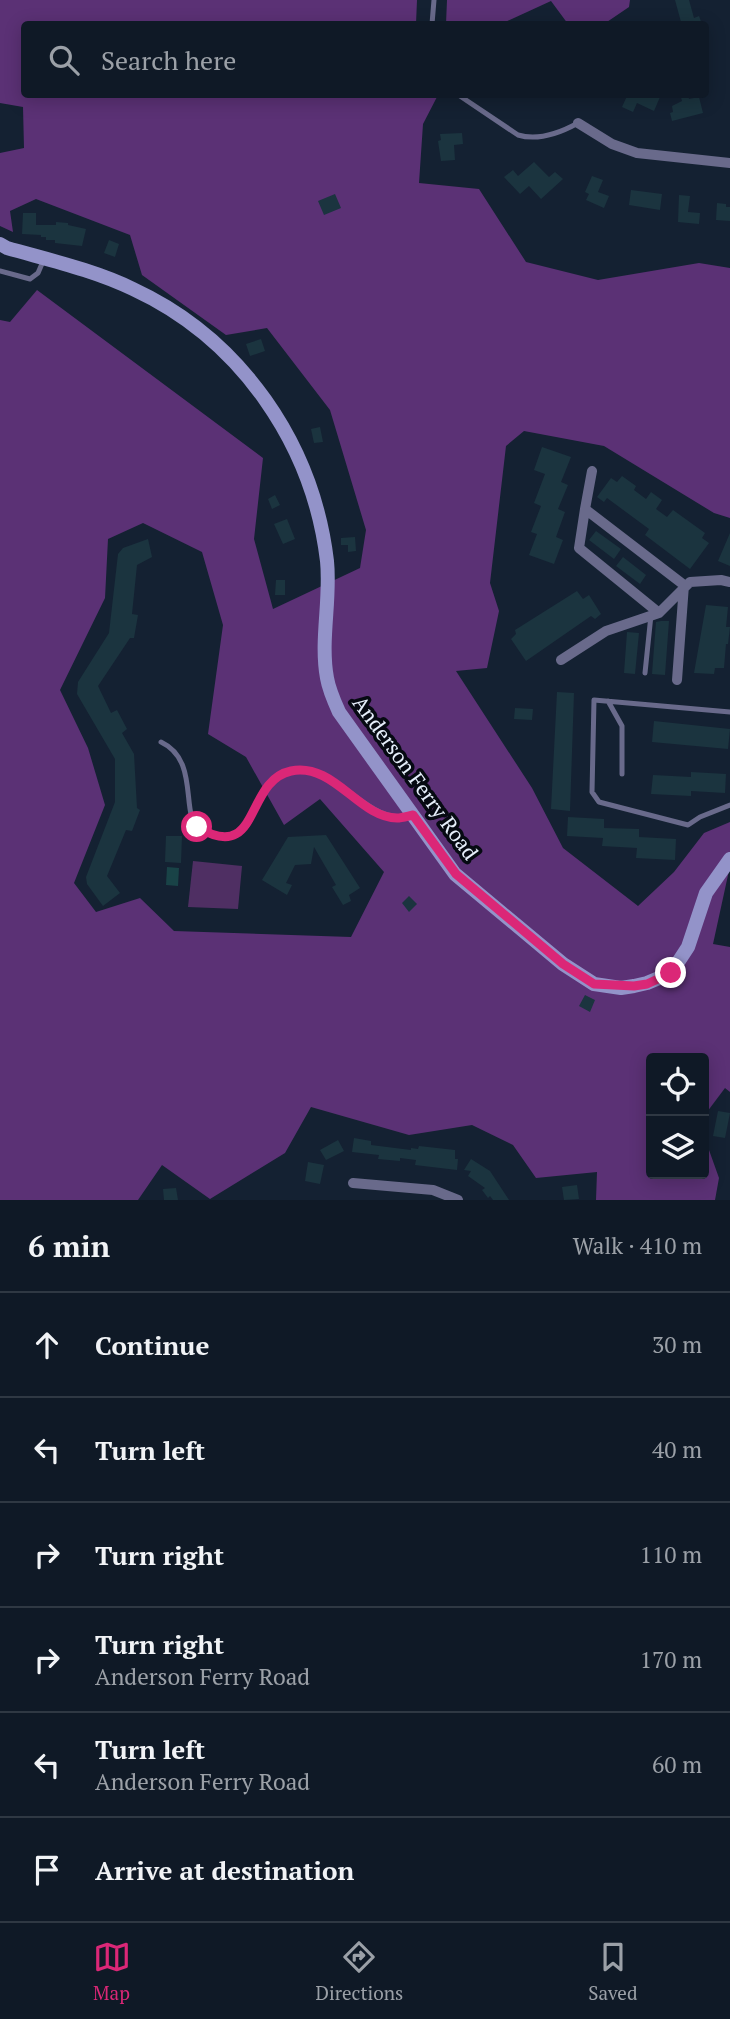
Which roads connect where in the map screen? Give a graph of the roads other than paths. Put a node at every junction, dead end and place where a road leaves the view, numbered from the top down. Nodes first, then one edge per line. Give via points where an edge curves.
1 (433, 0) edge
2 (432, 21) edge
3 (463, 98) edge
4 (578, 123) joint
5 (730, 163) edge
6 (3, 246) edge
7 (44, 259) junction
8 (0, 271) edge
9 (592, 471) dead end
10 (585, 509) junction
11 (730, 582) edge
12 (684, 585) junction
13 (655, 614) junction
14 (561, 660) dead end
15 (645, 673) dead end
16 (677, 680) dead end
17 (607, 701) junction
18 (730, 712) edge
19 (161, 742) dead end
20 (622, 774) dead end
21 (730, 805) edge
22 (413, 815) junction
23 (730, 859) edge
24 (353, 1182) dead end
25 (458, 1200) edge

1 - 2 lane
3 - 4 lane via 528,138
4 - 5 street via 637,153
6 - 7 street, Anderson Ferry Road
7 - 8 lane via 30,279
7 - 22 street, Anderson Ferry Road via 123,284 180,315 221,348 273,410 299,457 323,534 328,573 325,665 330,692 339,712
9 - 10 street
10 - 12 street
10 - 13 street via 579,548
11 - 12 street
12 - 13 street
12 - 16 street
13 - 14 street via 606,631
13 - 15 lane
17 - 18 lane
17 - 20 lane via 622,726
17 - 21 lane via 594,700 592,792 599,802 688,825
19 - 22 lane via 179,755 192,820 206,833 220,837 242,832 261,793 291,771 326,777 377,813 398,818
22 - 23 street, Anderson Ferry Road via 456,874 563,964 594,984 608,987 647,984 671,973 688,947 706,893
24 - 25 street via 433,1190

